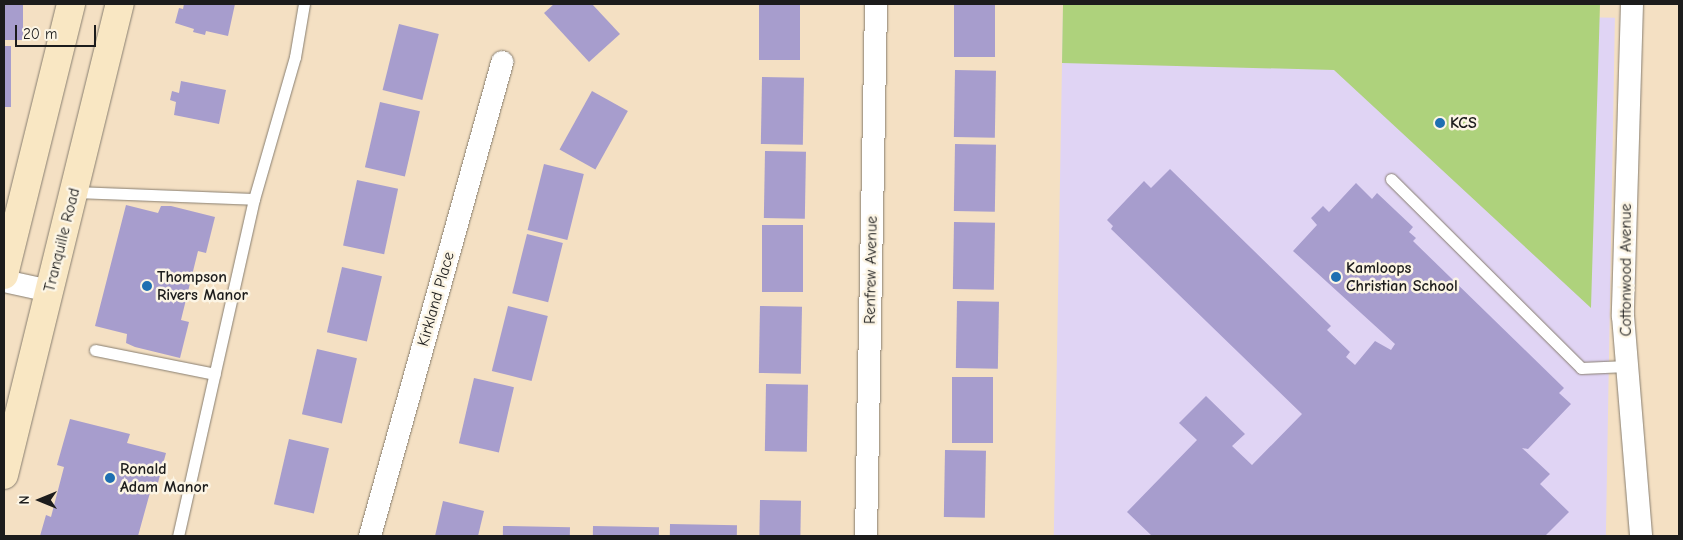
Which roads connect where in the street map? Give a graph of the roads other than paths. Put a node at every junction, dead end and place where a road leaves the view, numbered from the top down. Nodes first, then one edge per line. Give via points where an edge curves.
1 (71, 4) edge
2 (120, 4) edge
3 (304, 4) edge
4 (876, 4) edge
5 (1632, 4) edge
6 (502, 62) dead end
7 (1392, 179) dead end
8 (74, 192) junction
9 (254, 199) junction
10 (4, 275) edge
11 (4, 281) edge
12 (50, 291) junction
13 (94, 350) dead end
14 (1627, 366) junction
15 (215, 374) junction
16 (4, 475) edge
17 (178, 536) edge
18 (370, 536) edge
19 (866, 536) edge
20 (1641, 536) edge

1 - 10 main road
2 - 8 main road, Tranquille Road
3 - 9 lane via 295,57
4 - 19 street, Renfrew Avenue
5 - 14 street, Cottonwood Avenue via 1623,316
6 - 18 street, Kirkland Place
7 - 14 lane via 1580,368
8 - 9 lane
8 - 12 main road, Tranquille Road
9 - 15 lane
11 - 12 street
12 - 16 main road, Tranquille Road
13 - 15 lane
14 - 20 street, Cottonwood Avenue
15 - 17 lane

